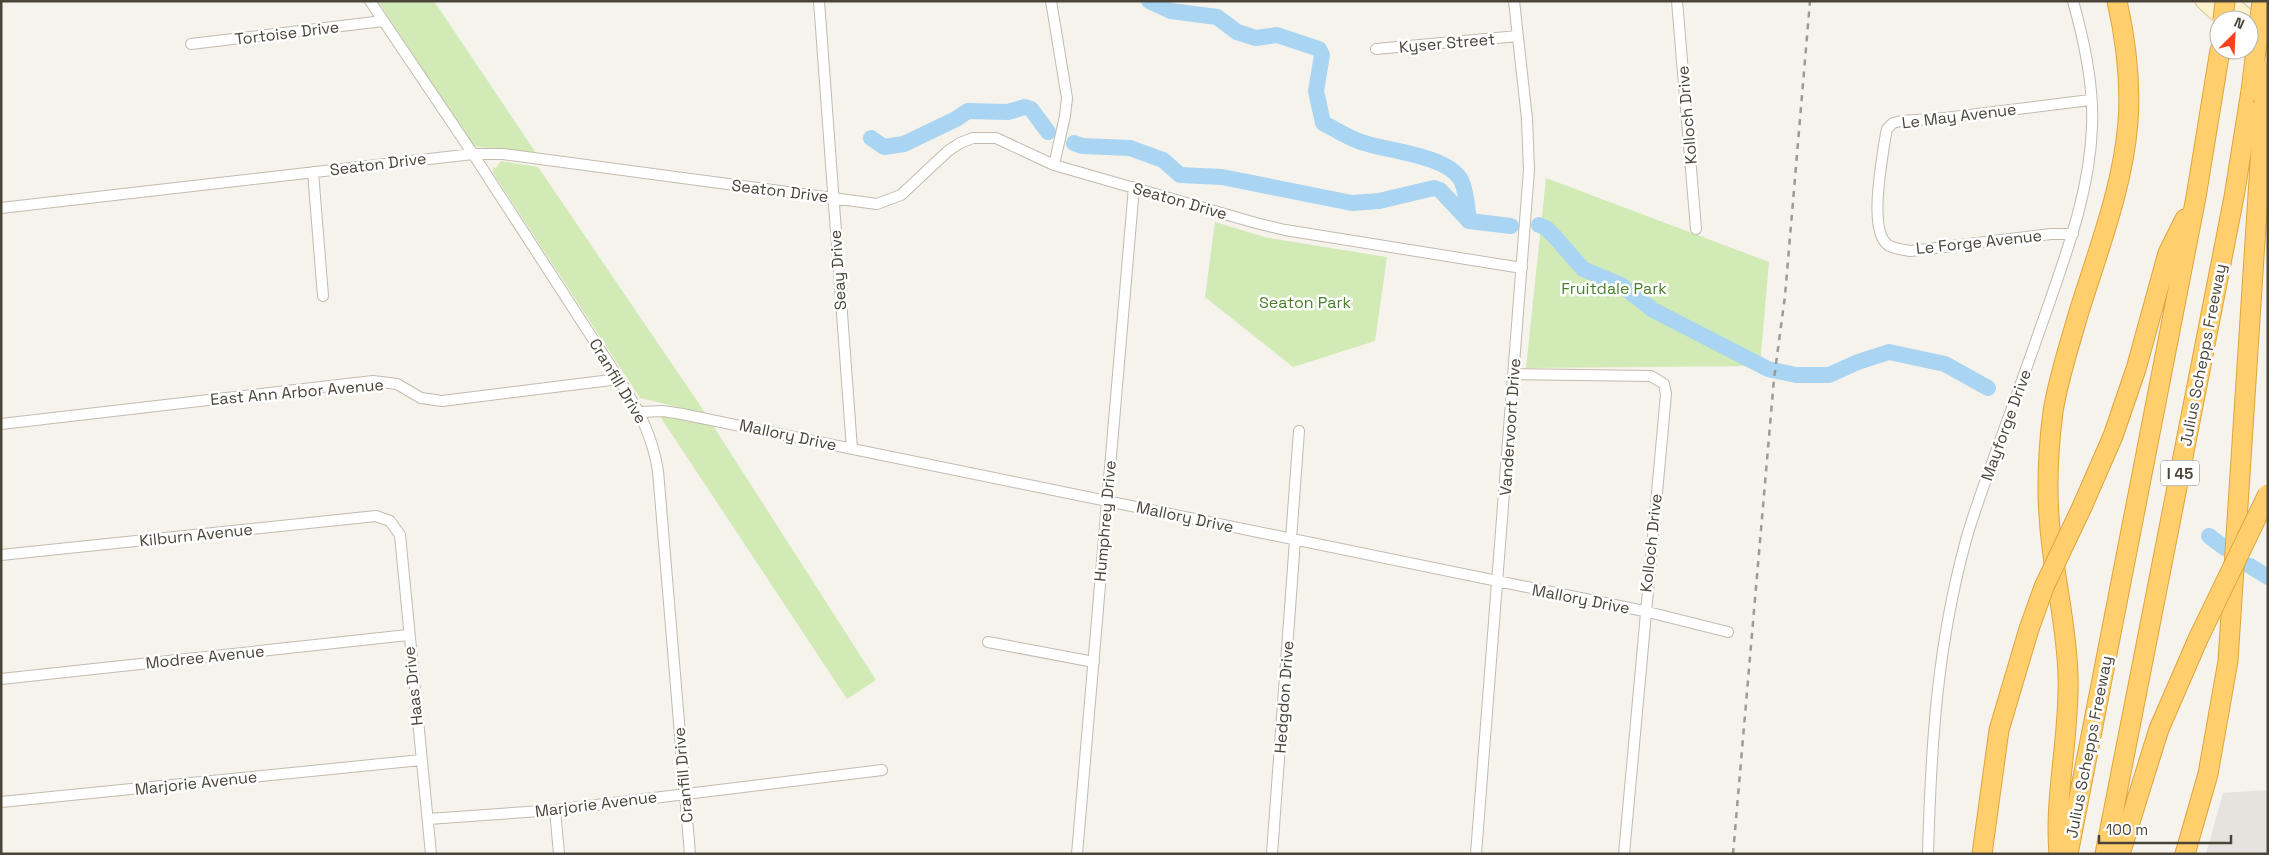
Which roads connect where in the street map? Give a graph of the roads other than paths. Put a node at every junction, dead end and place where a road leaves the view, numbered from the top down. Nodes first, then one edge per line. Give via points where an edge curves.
1 (370, 1) edge
2 (819, 1) edge
3 (1051, 1) edge
4 (1514, 1) edge
5 (1676, 1) edge
6 (2073, 1) edge
7 (2117, 1) edge
8 (2203, 1) edge
9 (2262, 1) edge
10 (2213, 10) edge
11 (383, 21) junction
12 (2259, 29) edge
13 (1518, 36) junction
14 (2259, 40) edge
15 (191, 44) dead end
16 (1376, 49) dead end
17 (2268, 59) edge
18 (2218, 60) edge
19 (2258, 60) edge
20 (2258, 96) junction
21 (2090, 100) junction
22 (473, 154) junction
23 (1054, 164) junction
24 (313, 172) junction
25 (1880, 186) joint
26 (1134, 187) junction
27 (833, 197) junction
28 (2196, 197) junction
29 (1, 208) edge
30 (1696, 229) dead end
31 (2073, 234) junction
32 (1522, 268) junction
33 (322, 296) dead end
34 (1514, 374) junction
35 (619, 379) junction
36 (640, 412) junction
37 (1, 424) edge
38 (1299, 432) dead end
39 (852, 449) junction
40 (2268, 494) edge
41 (1107, 500) junction
42 (390, 521) joint
43 (1293, 540) junction
44 (1, 555) edge
45 (1498, 582) junction
46 (1644, 611) junction
47 (1728, 632) dead end
48 (408, 636) junction
49 (988, 642) dead end
50 (1094, 662) junction
51 (1, 679) edge
52 (421, 760) junction
53 (882, 770) dead end
54 (684, 793) junction
55 (1, 802) edge
56 (555, 810) junction
57 (428, 819) junction
58 (431, 854) edge
59 (559, 854) edge
60 (690, 854) edge
61 (1076, 854) edge
62 (1272, 854) edge
63 (1476, 854) edge
64 (1624, 854) edge
65 (1928, 854) edge
66 (1982, 854) edge
67 (2059, 854) edge
68 (2068, 854) edge
69 (2105, 854) edge
70 (2120, 854) edge
71 (2185, 854) edge

1 - 11 street, Cranfill Drive
2 - 27 street, Seay Drive
3 - 23 street via 1067,98
4 - 13 street, Vandervoort Drive
5 - 30 street, Kolloch Drive
6 - 21 street, Mayforge Drive via 2084,41
7 - 67 highway via 2128,62 2129,92 2123,156 2060,377 2049,445 2048,511 2067,642 2068,678 2056,825
8 - 10 main road
9 - 12 highway, bridge
11 - 15 street, Tortoise Drive
11 - 22 street, Cranfill Drive
13 - 16 street, Kyser Street
13 - 32 street, Vandervoort Drive via 1529,147
14 - 17 main road
18 - 28 highway, Julius Schepps Freeway / I 45
19 - 20 highway, bridge
20 - 69 highway, Julius Schepps Freeway / I 45 via 2234,198
20 - 71 highway via 2228,661 2208,774
21 - 25 street, Le May Avenue via 1893,123 1885,138
21 - 31 street, Mayforge Drive via 2091,146
22 - 24 street, Seaton Drive
22 - 27 street, Seaton Drive via 502,154
22 - 35 street, Cranfill Drive
23 - 26 street, Seaton Drive
23 - 27 street, Seaton Drive via 996,138 973,138 948,151 901,195 877,204
24 - 29 street, Seaton Drive
24 - 33 street
25 - 31 street, Le Forge Avenue via 1878,229 1882,239 1898,249
26 - 32 street, Seaton Drive via 1285,230
26 - 41 street, Humphrey Drive
27 - 39 street, Seay Drive
28 - 66 highway, bridge via 2168,253 2136,369 2113,436 2044,587 2029,629 1999,730
28 - 68 highway, Julius Schepps Freeway / I 45
31 - 65 street, Mayforge Drive via 1974,513 1956,580 1946,624 1932,730
32 - 34 street, Vandervoort Drive
34 - 45 street, Vandervoort Drive
34 - 46 street, Kolloch Drive via 1651,376 1664,384 1666,394
35 - 36 street, Cranfill Drive
35 - 37 street, East Ann Arbor Avenue via 442,401 421,398 392,383 373,381
36 - 39 street, Mallory Drive via 672,412
36 - 54 street, Cranfill Drive via 652,438 658,471
38 - 43 street, Hedgdon Drive
39 - 41 street, Mallory Drive
40 - 70 highway, bridge via 2159,729
41 - 43 street, Mallory Drive
41 - 50 street, Humphrey Drive
42 - 44 street, Kilburn Avenue via 376,516
42 - 48 street, Haas Drive via 400,535
43 - 45 street, Mallory Drive
43 - 62 street, Hedgdon Drive
45 - 46 street, Mallory Drive
45 - 63 street, Vandervoort Drive
46 - 47 street, Mallory Drive
46 - 64 street, Kolloch Drive
48 - 51 street, Modree Avenue
48 - 52 street, Haas Drive
49 - 50 street
50 - 61 street, Humphrey Drive
52 - 55 street, Marjorie Avenue
52 - 57 street, Haas Drive
53 - 54 street, Marjorie Avenue
54 - 56 street, Marjorie Avenue
54 - 60 street, Cranfill Drive
56 - 57 street, Marjorie Avenue
56 - 59 street
57 - 58 street, Haas Drive

